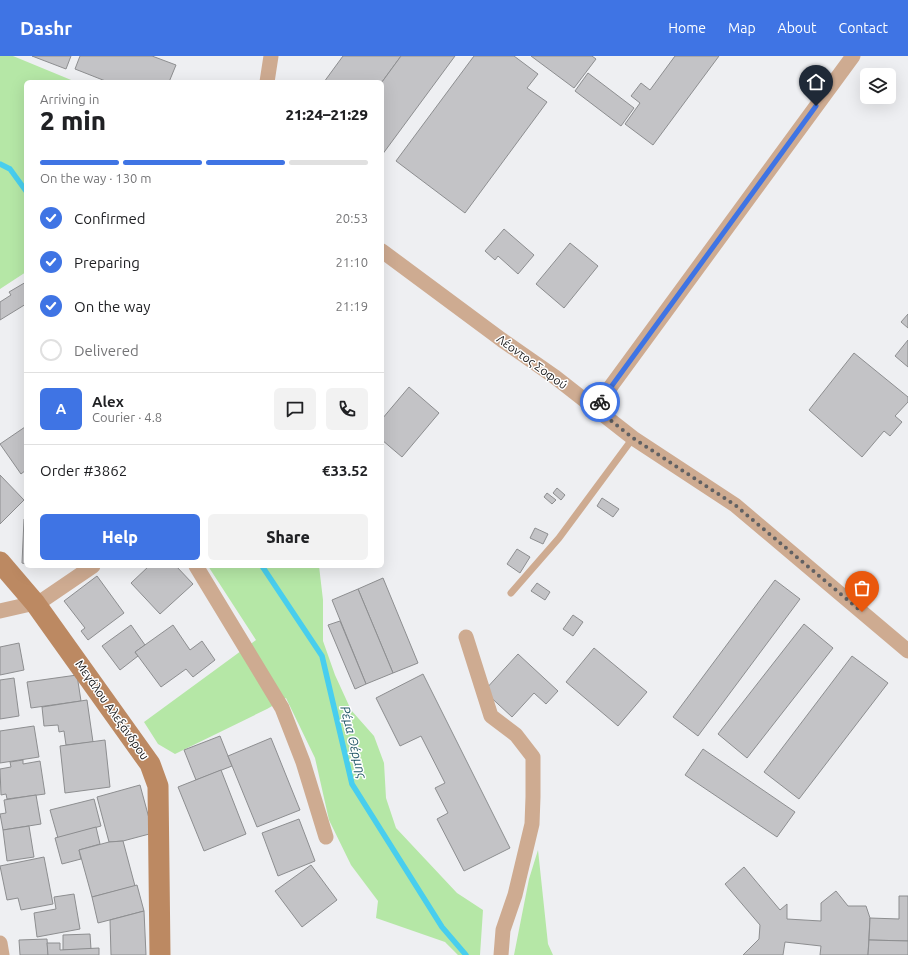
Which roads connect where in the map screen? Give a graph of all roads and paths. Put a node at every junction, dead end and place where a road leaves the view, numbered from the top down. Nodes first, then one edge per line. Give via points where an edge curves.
1 (271, 56) edge
2 (853, 56) edge
3 (267, 80) edge
4 (384, 252) edge
5 (595, 408) junction
6 (633, 438) junction
7 (0, 562) edge
8 (86, 568) edge
9 (197, 568) edge
10 (511, 593) dead end
11 (35, 603) junction
12 (0, 611) edge
13 (466, 637) dead end
14 (908, 651) edge
15 (326, 837) dead end
16 (0, 943) edge
17 (2, 955) edge
18 (160, 955) edge
19 (501, 955) edge

1 - 3 street
2 - 5 street
4 - 5 street, Λέοντος Σοφού
5 - 6 street, Λέοντος Σοφού
6 - 10 lane via 559,538
6 - 14 street, Λέοντος Σοφού via 735,505
7 - 11 street, Μεγάλου Αλεξάνδρου
8 - 11 street via 52,595
9 - 15 street via 282,708 303,762
11 - 12 street
11 - 18 street, Μεγάλου Αλεξάνδρου via 142,751 154,774 158,786
13 - 19 street via 491,716 516,735 533,757 532,824 515,894 503,930
16 - 17 street

